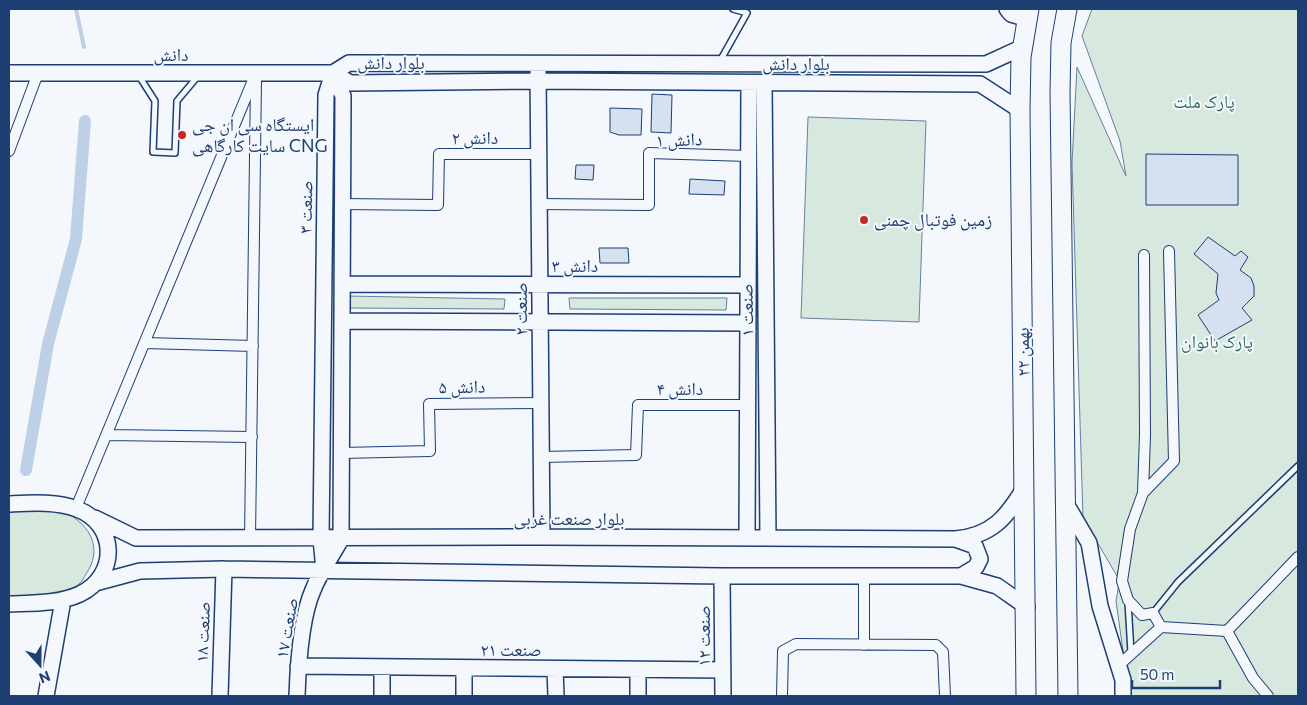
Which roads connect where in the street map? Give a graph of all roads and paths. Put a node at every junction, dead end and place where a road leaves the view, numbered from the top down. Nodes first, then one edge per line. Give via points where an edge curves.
1 (733, 9) edge
2 (1007, 9) edge
3 (1067, 9) edge
4 (1029, 14) edge
5 (1023, 47) junction
6 (538, 63) junction
7 (718, 63) junction
8 (9, 73) edge
9 (38, 73) junction
10 (138, 73) junction
11 (200, 73) junction
12 (256, 73) junction
13 (333, 73) junction
14 (538, 81) junction
15 (718, 82) junction
16 (756, 83) junction
17 (1020, 110) junction
18 (9, 152) edge
19 (539, 154) junction
20 (748, 156) junction
21 (341, 204) junction
22 (539, 204) junction
23 (1169, 251) dead end
24 (1144, 255) dead end
25 (342, 284) junction
26 (540, 284) junction
27 (748, 285) junction
28 (342, 321) junction
29 (540, 322) junction
30 (748, 323) junction
31 (145, 344) junction
32 (253, 346) junction
33 (541, 403) junction
34 (747, 405) junction
35 (108, 435) junction
36 (252, 437) junction
37 (341, 453) junction
38 (541, 457) junction
39 (1298, 466) edge
40 (1025, 487) junction
41 (1142, 493) junction
42 (1065, 502) junction
43 (9, 504) edge
44 (76, 508) junction
45 (95, 518) junction
46 (542, 537) junction
47 (747, 538) junction
48 (768, 538) junction
49 (250, 539) junction
50 (321, 539) junction
51 (341, 539) junction
52 (956, 539) junction
53 (1298, 557) edge
54 (224, 568) junction
55 (324, 570) junction
56 (722, 576) junction
57 (864, 576) junction
58 (961, 576) junction
59 (99, 582) junction
60 (63, 600) junction
61 (1128, 600) junction
62 (9, 604) edge
63 (1027, 607) junction
64 (1153, 613) junction
65 (1161, 627) junction
66 (1227, 631) junction
67 (864, 645) junction
68 (1131, 654) junction
69 (1119, 665) junction
70 (298, 666) junction
71 (382, 668) junction
72 (464, 669) junction
73 (556, 669) junction
74 (638, 670) junction
75 (723, 670) junction
76 (46, 696) edge
77 (220, 696) edge
78 (297, 696) edge
79 (382, 696) edge
80 (464, 696) edge
81 (556, 696) edge
82 (638, 696) edge
83 (723, 696) edge
84 (782, 696) edge
85 (945, 696) edge
86 (1026, 696) edge
87 (1068, 696) edge
88 (1123, 696) edge
89 (1268, 696) edge

1 - 7 lane via 747,13
2 - 4 street via 1011,14
3 - 42 highway via 1061,43 1060,93
4 - 5 highway, ۲۲ بهمن
5 - 7 street, بلوار دانش via 986,64
5 - 17 highway, ۲۲ بهمن
6 - 7 street, بلوار دانش
6 - 13 street, بلوار دانش via 349,63
6 - 14 street, صنعت ۲
7 - 15 street
8 - 9 street, دانش
9 - 10 street, دانش
9 - 18 street
10 - 11 street, دانش
10 - 11 lane via 155,102 153,152 175,153 177,101
11 - 12 street, دانش
12 - 13 street, دانش
12 - 31 street
12 - 32 street
13 - 14 street, بلوار دانش via 350,83
13 - 21 street, صنعت ۳ via 342,96
13 - 50 street, صنعت ۳ via 326,95
14 - 15 street, بلوار دانش
14 - 19 street, صنعت ۲
15 - 16 street, بلوار دانش
16 - 17 street, بلوار دانش via 980,84
16 - 20 street, صنعت ۱
16 - 48 street, صنعت ۱
17 - 40 highway, ۲۲ بهمن
19 - 21 street, دانش ۲ via 439,154 438,205
19 - 22 street, صنعت ۲
20 - 22 street, دانش ۱ via 649,153 649,205
20 - 27 street, صنعت ۱
21 - 25 street, صنعت ۳
22 - 26 street, صنعت ۲
23 - 41 street via 1174,461
24 - 41 street via 1145,435
25 - 26 street, دانش ۳
25 - 28 street, صنعت ۳
26 - 27 street, دانش ۳
26 - 29 street, صنعت ۲
27 - 30 street, صنعت ۱
28 - 29 street
28 - 37 street, صنعت ۳
29 - 30 street
29 - 33 street, صنعت ۲
30 - 34 street, صنعت ۱
31 - 32 street
31 - 35 street
32 - 36 street
33 - 37 street, دانش ۵ via 429,404 430,451
33 - 38 street, صنعت ۲
34 - 38 street, دانش ۴ via 638,405 636,454
34 - 47 street, صنعت ۱
35 - 36 street
35 - 44 street
36 - 49 street
37 - 51 street, صنعت ۳
38 - 46 street, صنعت ۲
39 - 64 lane via 1178,582
40 - 52 street, بلوار صنعت غربی via 1013,508 993,529 971,538
40 - 63 highway, ۲۲ بهمن
41 - 61 street via 1124,559 1122,581
42 - 69 street via 1089,543 1100,606
42 - 87 highway
43 - 44 street
44 - 45 street, بلوار صنعت غربی
45 - 49 street, بلوار صنعت غربی via 136,538
45 - 59 street via 105,534 108,550
46 - 47 street, بلوار صنعت غربی
46 - 51 street, بلوار صنعت غربی
47 - 48 street, بلوار صنعت غربی
48 - 52 street, بلوار صنعت غربی
49 - 50 street, بلوار صنعت غربی
50 - 51 street, بلوار صنعت غربی
50 - 55 street, صنعت ۳
51 - 55 street, صنعت ۱۷
52 - 58 street via 975,546 980,559 976,567
53 - 66 street
54 - 55 street
54 - 59 street via 140,571
54 - 77 street, صنعت ۱۸
55 - 56 street
55 - 70 street, صنعت ۱۷ via 308,607
56 - 57 street
56 - 75 street, صنعت ۱۲
57 - 58 street
57 - 67 street
58 - 63 street via 997,586
59 - 60 street
60 - 62 street
60 - 76 street
61 - 64 street via 1142,615
61 - 68 lane
63 - 86 highway, ۲۲ بهمن
64 - 65 street
65 - 66 street
65 - 68 street
66 - 89 street via 1253,678
67 - 84 street via 789,646 783,651
67 - 85 street via 936,645 943,652
68 - 69 street
69 - 88 street
70 - 71 street, صنعت ۲۱
70 - 78 street, صنعت ۱۷
71 - 72 street, صنعت ۲۱
71 - 79 street
72 - 73 street, صنعت ۲۱
72 - 80 street
73 - 74 street, صنعت ۲۱
73 - 81 street
74 - 75 street, صنعت ۲۱
74 - 82 street
75 - 83 street, صنعت ۱۲

